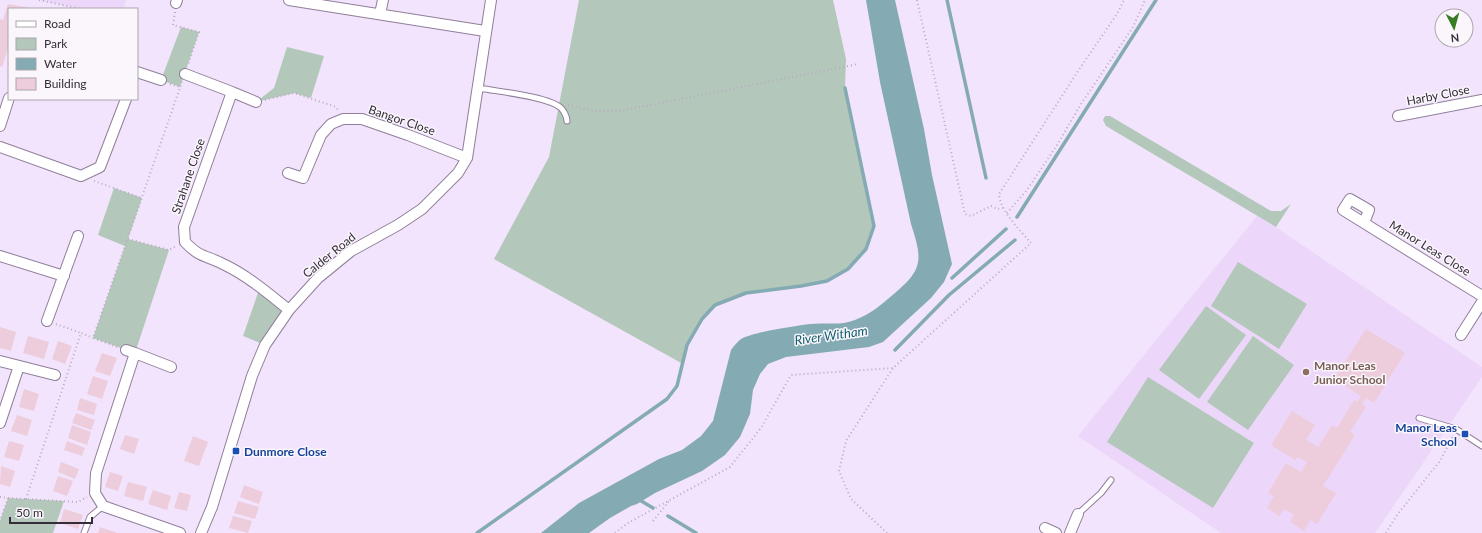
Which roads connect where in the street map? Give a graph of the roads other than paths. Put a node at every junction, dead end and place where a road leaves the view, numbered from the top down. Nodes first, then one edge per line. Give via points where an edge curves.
1 (289, 0) edge
2 (383, 0) edge
3 (491, 0) edge
4 (380, 14) junction
5 (485, 31) junction
6 (138, 72) edge
7 (185, 74) road end
8 (161, 80) dead end
9 (477, 89) junction
10 (232, 92) junction
11 (8, 100) edge
12 (126, 100) edge
13 (1482, 100) edge
14 (256, 102) road end
15 (1398, 116) dead end
16 (567, 122) dead end
17 (0, 126) edge
18 (0, 147) edge
19 (467, 158) junction
20 (288, 172) dead end
21 (1364, 223) dead end
22 (78, 236) dead end
23 (0, 256) edge
24 (64, 276) junction
25 (1482, 296) edge
26 (1482, 302) edge
27 (288, 310) junction
28 (47, 321) road end
29 (1462, 335) dead end
30 (0, 361) edge
31 (19, 366) junction
32 (172, 367) dead end
33 (55, 375) road end
34 (1419, 418) dead end
35 (0, 423) edge
36 (1482, 446) edge
37 (1111, 480) dead end
38 (103, 506) junction
39 (1078, 514) joint
40 (1045, 528) dead end
41 (84, 533) edge
42 (180, 533) edge
43 (201, 533) edge
44 (1056, 533) edge
45 (1070, 533) edge

1 - 4 street
2 - 4 street
3 - 5 street, Calder Road
4 - 5 street
5 - 9 street, Calder Road
6 - 8 street
7 - 10 street
9 - 16 lane via 549,101 560,107 567,117
9 - 19 street, Calder Road
10 - 14 street
10 - 27 street, Strahane Close via 184,227 186,242 201,256 225,264 245,277
11 - 17 street
12 - 18 street via 100,167 81,176
13 - 15 street, Harby Close
19 - 20 street, Bangor Close via 362,119 343,119 332,124 322,135 303,178
19 - 27 street, Calder Road via 458,173 422,209 351,251 318,278
21 - 25 street, Manor Leas Close
22 - 24 street
23 - 24 street
24 - 28 street
26 - 29 street
27 - 43 street, Calder Road via 265,345 252,376 212,507
30 - 31 street
31 - 33 street
31 - 35 street
32 - 38 street via 130,352 96,473 95,493
34 - 36 lane via 1456,429
37 - 39 lane
38 - 41 lane via 90,518
38 - 42 street
39 - 45 street
40 - 44 street

